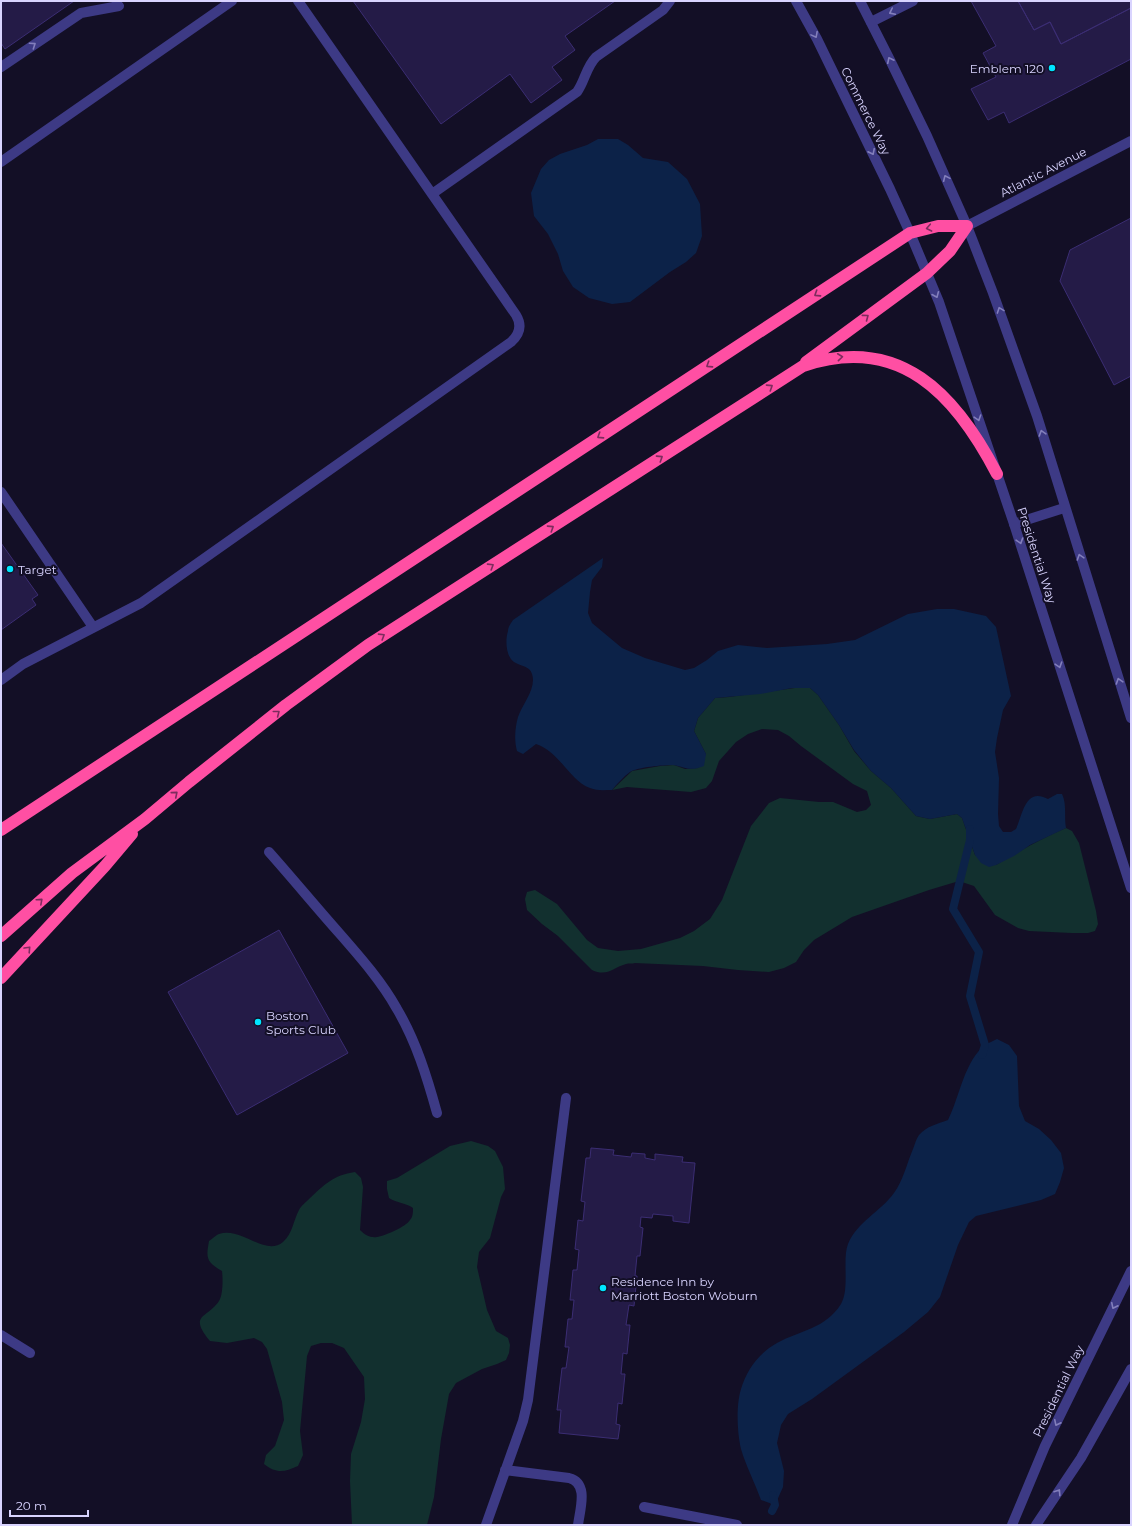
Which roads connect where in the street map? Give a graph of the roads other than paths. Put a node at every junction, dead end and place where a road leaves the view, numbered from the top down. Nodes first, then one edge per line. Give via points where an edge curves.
1 (232, 1) edge
2 (298, 1) edge
3 (670, 1) edge
4 (796, 1) edge
5 (860, 1) edge
6 (913, 1) edge
7 (119, 6) dead end
8 (871, 22) junction
9 (1, 67) edge
10 (1131, 141) edge
11 (1, 162) edge
12 (432, 194) junction
13 (968, 226) junction
14 (910, 233) junction
15 (927, 273) junction
16 (790, 374) junction
17 (997, 474) junction
18 (1, 492) edge
19 (1064, 508) junction
20 (1014, 524) junction
21 (93, 628) junction
22 (1, 680) edge
23 (1131, 718) edge
24 (145, 819) junction
25 (1, 830) edge
26 (269, 852) dead end
27 (1131, 888) edge
28 (1, 936) edge
29 (1, 978) edge
30 (566, 1098) dead end
31 (437, 1113) dead end
32 (1131, 1271) edge
33 (1, 1335) edge
34 (30, 1353) dead end
35 (1131, 1369) edge
36 (505, 1470) junction
37 (644, 1507) dead end
38 (486, 1525) edge
39 (578, 1525) edge
40 (737, 1525) edge
41 (1012, 1525) edge
42 (1036, 1525) edge

1 - 11 street
2 - 12 street
3 - 12 street via 663,10 596,56 590,63 584,82 577,92
4 -> 14 street, Commerce Way
5 - 8 street
6 -> 8 street
9 -> 7 street via 81,13
13 -> 8 street
10 - 13 street, Atlantic Avenue
12 - 21 street via 516,315 520,326 517,336 141,603
13 -> 14 highway via 938,226
13 - 15 highway via 950,251
19 -> 13 street via 1037,416
14 - 15 street, Presidential Way
14 -> 25 highway
16 -> 15 highway
15 -> 17 street, Presidential Way
16 -> 17 highway via 817,361 844,356 873,358 899,365 922,378 946,399 977,439
24 -> 16 highway via 286,705 368,645
17 - 20 street, Presidential Way
18 - 21 street
19 - 20 street
23 -> 19 street
20 -> 27 street, Presidential Way
21 - 22 street via 23,664
28 -> 24 highway via 72,873
29 -> 24 highway
26 - 31 street via 363,961 393,1002 422,1062
30 - 36 street via 528,1400
32 -> 41 street, Presidential Way via 1045,1446
33 - 34 street
42 -> 35 street via 1081,1458
36 - 38 street
36 - 39 street via 577,1481 582,1492
37 - 40 street

